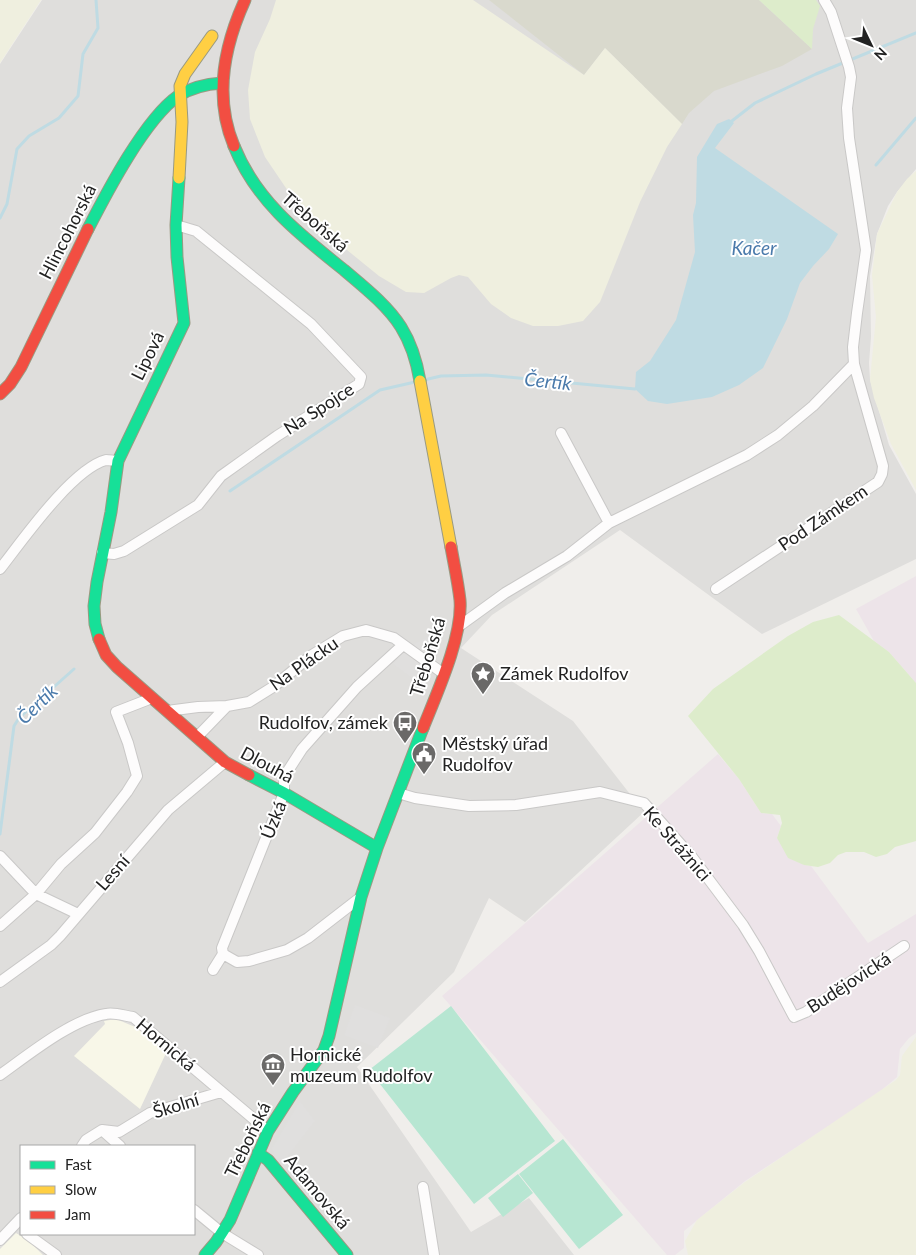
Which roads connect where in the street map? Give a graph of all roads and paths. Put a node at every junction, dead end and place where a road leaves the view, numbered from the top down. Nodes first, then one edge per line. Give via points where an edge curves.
1 (245, 0) edge
2 (824, 0) edge
3 (212, 36) dead end
4 (222, 83) junction
5 (180, 96) junction
6 (176, 225) junction
7 (854, 364) junction
8 (0, 394) edge
9 (561, 433) dead end
10 (118, 461) junction
11 (609, 523) junction
12 (102, 553) junction
13 (0, 569) edge
14 (716, 589) dead end
15 (458, 627) junction
16 (403, 645) junction
17 (444, 674) junction
18 (152, 698) junction
19 (227, 706) junction
20 (167, 711) junction
21 (198, 737) junction
22 (225, 762) junction
23 (284, 793) junction
24 (398, 794) junction
25 (377, 848) junction
26 (0, 856) edge
27 (36, 894) junction
28 (361, 897) junction
29 (78, 914) junction
30 (0, 926) edge
31 (904, 946) dead end
32 (223, 954) junction
33 (213, 970) dead end
34 (0, 982) edge
35 (794, 1017) joint
36 (0, 1075) edge
37 (221, 1092) junction
38 (102, 1130) junction
39 (268, 1131) junction
40 (83, 1145) edge
41 (119, 1145) edge
42 (258, 1153) junction
43 (423, 1188) dead end
44 (195, 1211) edge
45 (19, 1224) edge
46 (222, 1233) junction
47 (28, 1235) edge
48 (0, 1240) edge
49 (56, 1255) edge
50 (205, 1255) edge
51 (258, 1255) edge
52 (347, 1255) edge
53 (434, 1255) edge

1 - 4 street, Třeboňská via 228,44
2 - 7 street, Pod Zámkem via 831,12 851,77 847,108 849,138 866,250 853,347
3 - 5 street via 185,74
4 - 5 street, Hlincohorská via 198,86
4 - 15 street, Třeboňská via 229,135 256,190 276,213 389,311 410,347 418,369 455,570 460,601
5 - 6 street, Lipová via 182,122
5 - 8 street, Hlincohorská via 164,108 120,170 22,366
6 - 10 street, Lipová via 184,323
6 - 12 street, Na Spojce via 196,231 303,318 361,376 359,384 221,476 198,505 124,552
7 - 11 street via 813,406 778,435 747,455
7 - 14 street, Pod Zámkem via 883,466 878,482
9 - 11 street
10 - 12 street, Dlouhá
10 - 13 street via 108,460 96,465 71,484
11 - 15 street via 566,556 504,593
12 - 18 street, Dlouhá via 94,606 98,641 117,667
15 - 17 street, Třeboňská
16 - 17 street, Na Plácku
16 - 19 street, Na Plácku via 394,638 366,630 343,636 249,702
16 - 23 street, Úzká via 357,687 302,749 284,777
17 - 24 street, Třeboňská
18 - 20 street, Dlouhá
18 - 27 street via 116,712 136,776 127,792 95,832 61,864
19 - 20 street, Na Plácku
19 - 21 street
20 - 21 street, Dlouhá
21 - 22 street, Dlouhá
22 - 23 street, Dlouhá
22 - 29 street, Lesní via 168,810
23 - 25 street, Dlouhá
23 - 32 street, Úzká via 222,948
24 - 25 street, Třeboňská
24 - 35 street, Ke Strážnici via 450,804 488,806 600,792 644,803 692,857 743,925
25 - 28 street, Třeboňská
26 - 27 street
27 - 29 street
27 - 30 street
28 - 32 street via 287,950 237,962
28 - 39 street, Třeboňská via 333,1025 324,1050
29 - 34 street, Lesní via 50,945
31 - 35 street, Budějovická
32 - 33 street, Úzká
36 - 37 street, Hornická via 58,1034 107,1013 133,1017
37 - 38 street, Školní via 150,1113 119,1132
37 - 39 street, Hornická
38 - 40 street
38 - 41 street
39 - 42 street, Třeboňská
42 - 46 street, Třeboňská
42 - 52 street, Adamovská via 268,1160
43 - 53 street
44 - 46 street
45 - 48 street
46 - 50 street, Třeboňská
46 - 51 street
47 - 49 street

